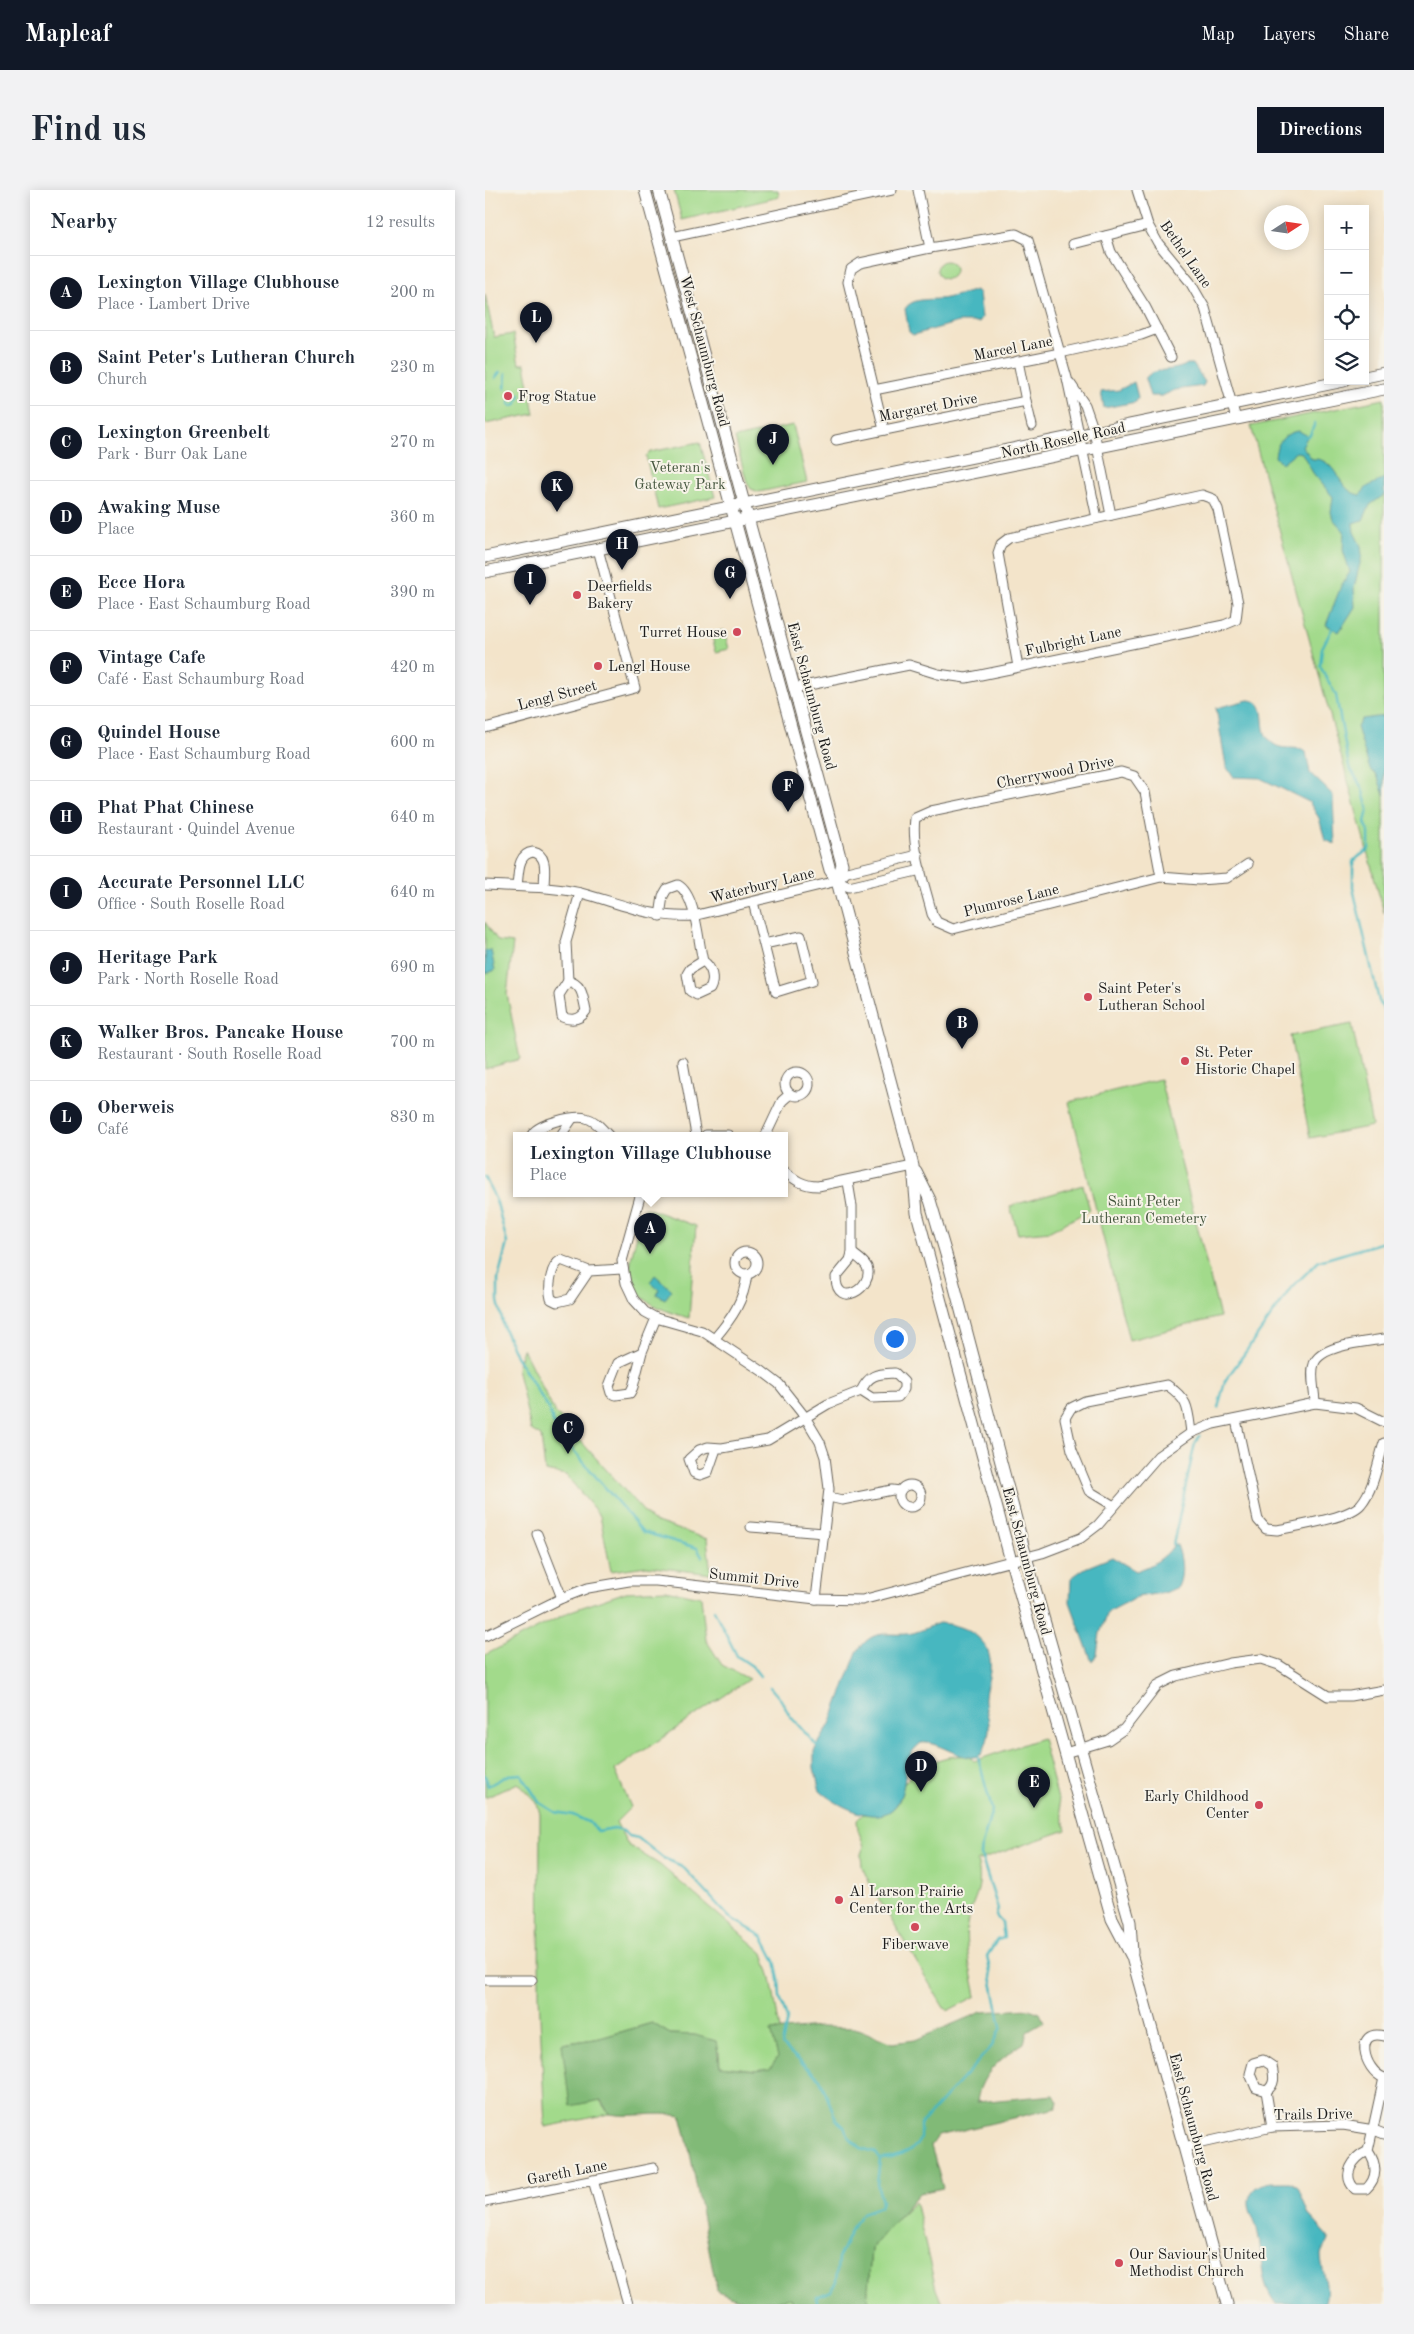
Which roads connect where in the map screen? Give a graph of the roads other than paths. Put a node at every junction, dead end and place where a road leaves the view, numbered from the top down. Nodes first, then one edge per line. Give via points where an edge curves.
1 (645, 190) edge
2 (659, 190) edge
3 (892, 190) edge
4 (918, 190) edge
5 (1137, 190) edge
6 (1149, 225) junction
7 (1106, 236) junction
8 (672, 237) junction
9 (1073, 244) dead end
10 (930, 248) junction
11 (1157, 328) junction
12 (1060, 353) junction
13 (1171, 357) dead end
14 (1018, 361) junction
15 (1384, 373) edge
16 (1369, 376) edge
17 (1067, 378) junction
18 (1325, 385) edge
19 (1384, 389) edge
20 (874, 390) junction
21 (1026, 401) junction
22 (1232, 404) junction
23 (1236, 419) junction
24 (1032, 426) dead end
25 (884, 430) junction
26 (1094, 432) junction
27 (1079, 435) junction
28 (836, 440) dead end
29 (1098, 447) junction
30 (1083, 451) junction
31 (744, 504) junction
32 (731, 506) junction
33 (1111, 515) junction
34 (748, 518) junction
35 (1097, 518) junction
36 (735, 521) junction
37 (598, 549) junction
38 (485, 557) edge
39 (485, 572) edge
40 (1019, 667) junction
41 (794, 688) junction
42 (485, 728) edge
43 (918, 855) junction
44 (1248, 864) dead end
45 (921, 870) junction
46 (1161, 877) junction
47 (837, 881) junction
48 (485, 885) edge
49 (517, 886) junction
50 (544, 887) junction
51 (580, 893) junction
52 (753, 902) junction
53 (660, 916) junction
54 (693, 916) junction
55 (764, 944) junction
56 (703, 961) dead end
57 (567, 981) dead end
58 (683, 1062) dead end
59 (790, 1094) dead end
60 (572, 1119) junction
61 (535, 1132) edge
62 (563, 1132) edge
63 (605, 1132) edge
64 (695, 1132) edge
65 (767, 1132) edge
66 (913, 1166) junction
67 (788, 1174) edge
68 (848, 1182) junction
69 (640, 1197) edge
70 (853, 1254) junction
71 (621, 1269) junction
72 (589, 1271) junction
73 (747, 1274) dead end
74 (656, 1318) junction
75 (715, 1338) junction
76 (1384, 1339) edge
77 (642, 1352) junction
78 (861, 1391) junction
79 (1315, 1403) junction
80 (805, 1417) junction
81 (1235, 1420) junction
82 (1384, 1422) edge
83 (1191, 1432) junction
84 (1384, 1442) edge
85 (716, 1449) dead end
86 (900, 1492) dead end
87 (829, 1497) junction
88 (1114, 1506) junction
89 (751, 1527) dead end
90 (824, 1533) junction
91 (537, 1534) dead end
92 (1026, 1557) junction
93 (1011, 1561) junction
94 (562, 1598) junction
95 (816, 1599) junction
96 (485, 1636) edge
97 (1384, 1690) edge
98 (1081, 1749) junction
99 (1065, 1753) junction
100 (1132, 1958) junction
101 (485, 1980) edge
102 (533, 1980) dead end
103 (1384, 2036) edge
104 (1384, 2078) edge
105 (1266, 2091) dead end
106 (1272, 2127) junction
107 (1374, 2130) junction
108 (1384, 2134) edge
109 (1184, 2147) junction
110 (1368, 2151) dead end
111 (654, 2168) dead end
112 (593, 2180) junction
113 (485, 2202) edge
114 (628, 2304) edge
115 (1227, 2304) edge

1 - 32 main road, West Schaumburg Road
2 - 8 main road, West Schaumburg Road
3 - 8 street
4 - 10 street
5 - 6 street, Bethel Lane
6 - 7 street
6 - 22 street, Bethel Lane via 1164,252 1203,302
7 - 9 street
7 - 11 street via 1111,252
8 - 31 main road, West Schaumburg Road
10 - 12 street via 1017,234 1028,240
10 - 20 street via 855,264 850,271 848,282
11 - 12 street, Marcel Lane via 1141,335
11 - 13 street
12 - 14 street, Marcel Lane
12 - 17 street
14 - 20 street, Marcel Lane
14 - 21 street
15 - 16 main road
17 - 26 street via 1085,405
17 - 27 street
18 - 22 main road, North Roselle Road
19 - 23 main road, North Roselle Road
20 - 25 street
21 - 24 street
21 - 25 street, Margaret Drive
22 - 23 street, Bethel Lane
22 - 26 main road, North Roselle Road
23 - 29 main road, North Roselle Road
25 - 28 street, Margaret Drive
26 - 27 main road, North Roselle Road
26 - 29 street
27 - 30 street
27 - 31 main road, North Roselle Road
29 - 30 main road, North Roselle Road
29 - 33 street
30 - 34 main road, North Roselle Road
30 - 35 street
31 - 32 main road, North Roselle Road
31 - 34 main road, West Schaumburg Road
32 - 36 main road, West Schaumburg Road
32 - 38 main road, North Roselle Road
33 - 35 street
33 - 40 street, Fulbright Lane via 1202,495 1213,500 1218,509 1238,603 1236,620
34 - 36 main road, North Roselle Road
34 - 41 main road, East Schaumburg Road
35 - 40 street via 1009,538 1001,544 998,553
36 - 37 main road, North Roselle Road
36 - 47 main road, East Schaumburg Road via 830,870
37 - 39 main road, North Roselle Road
37 - 42 street, Lengl Street via 635,688
40 - 41 street, Fulbright Lane via 967,678 909,665
41 - 47 main road, East Schaumburg Road via 842,864
43 - 45 street, Plumrose Lane
43 - 46 street, Cherrywood Drive via 915,818 922,814 1121,772 1134,776 1145,792
43 - 47 street, Waterbury Lane via 847,872
44 - 46 street, Plumrose Lane via 1227,878
45 - 46 street, Plumrose Lane via 932,914 937,922 953,929
45 - 47 street, Waterbury Lane via 849,887
47 - 52 street, Waterbury Lane
47 - 66 main road, East Schaumburg Road
48 - 49 street, Waterbury Lane
49 - 50 street, Waterbury Lane
49 - 50 street via 520,862 533,852 542,857 545,864
50 - 51 street, Waterbury Lane
51 - 53 street, Waterbury Lane
51 - 57 street via 566,942
52 - 54 street, Waterbury Lane
52 - 55 street
53 - 54 street, Waterbury Lane
53 - 54 street, Waterbury Lane via 667,889 678,885 688,893
54 - 56 street
55 - 55 street via 776,992 812,982 801,936
58 - 64 street
59 - 65 street via 782,1100
60 - 61 street via 539,1127
60 - 62 street
60 - 63 street via 586,1118
66 - 68 street
66 - 92 main road, East Schaumburg Road via 930,1200 948,1261
66 - 93 main road, East Schaumburg Road via 917,1213
67 - 68 street via 807,1186
68 - 70 street
69 - 71 street
70 - 70 street via 836,1277 839,1292 845,1295 861,1288 868,1274 867,1266
71 - 72 street
71 - 74 street via 634,1300
72 - 72 street via 565,1261 558,1262 553,1269 551,1299 557,1302 570,1300
73 - 75 street via 745,1292 738,1308
74 - 75 street
74 - 77 street
75 - 80 street via 779,1384
76 - 79 street via 1319,1355 1313,1365
77 - 77 street via 618,1363 609,1386 611,1393 629,1393
78 - 78 street via 872,1398 899,1397 904,1382 895,1373 875,1374 868,1378
78 - 80 street
79 - 81 street, Summit Drive
79 - 82 street, Summit Drive via 1356,1408
80 - 85 street via 768,1440
80 - 87 street via 825,1457
81 - 83 street, Summit Drive
81 - 84 street via 1258,1520 1266,1529 1277,1530 1348,1513 1361,1505
83 - 88 street, Summit Drive via 1158,1456
83 - 88 street via 1187,1404 1179,1393 1167,1386 1085,1401 1071,1408 1065,1418 1089,1491
86 - 87 street via 892,1490 843,1500
87 - 90 street
88 - 92 street, Summit Drive via 1098,1525 1081,1538
89 - 90 street
90 - 95 street
91 - 94 street
92 - 93 street, Summit Drive
92 - 98 main road, East Schaumburg Road
93 - 95 street, Summit Drive via 862,1600
93 - 99 main road, East Schaumburg Road
94 - 95 street, Summit Drive via 588,1588 629,1581 655,1581
94 - 96 street, Summit Drive
97 - 98 street via 1327,1696 1279,1665 1261,1659 1229,1663 1176,1676 1158,1686 1124,1730 1108,1740
98 - 99 street
98 - 100 main road, East Schaumburg Road via 1130,1922
99 - 100 main road, East Schaumburg Road via 1112,1919
100 - 109 main road, East Schaumburg Road
101 - 102 street
103 - 104 street via 1377,2034 1365,2042 1365,2054 1375,2073
104 - 107 street
105 - 106 street
106 - 107 street, Trails Drive via 1343,2125
106 - 109 street, Trails Drive
107 - 108 street, Trails Drive
107 - 110 street
109 - 115 main road, East Schaumburg Road
111 - 112 street, Gareth Lane
112 - 113 street, Gareth Lane
112 - 114 street

